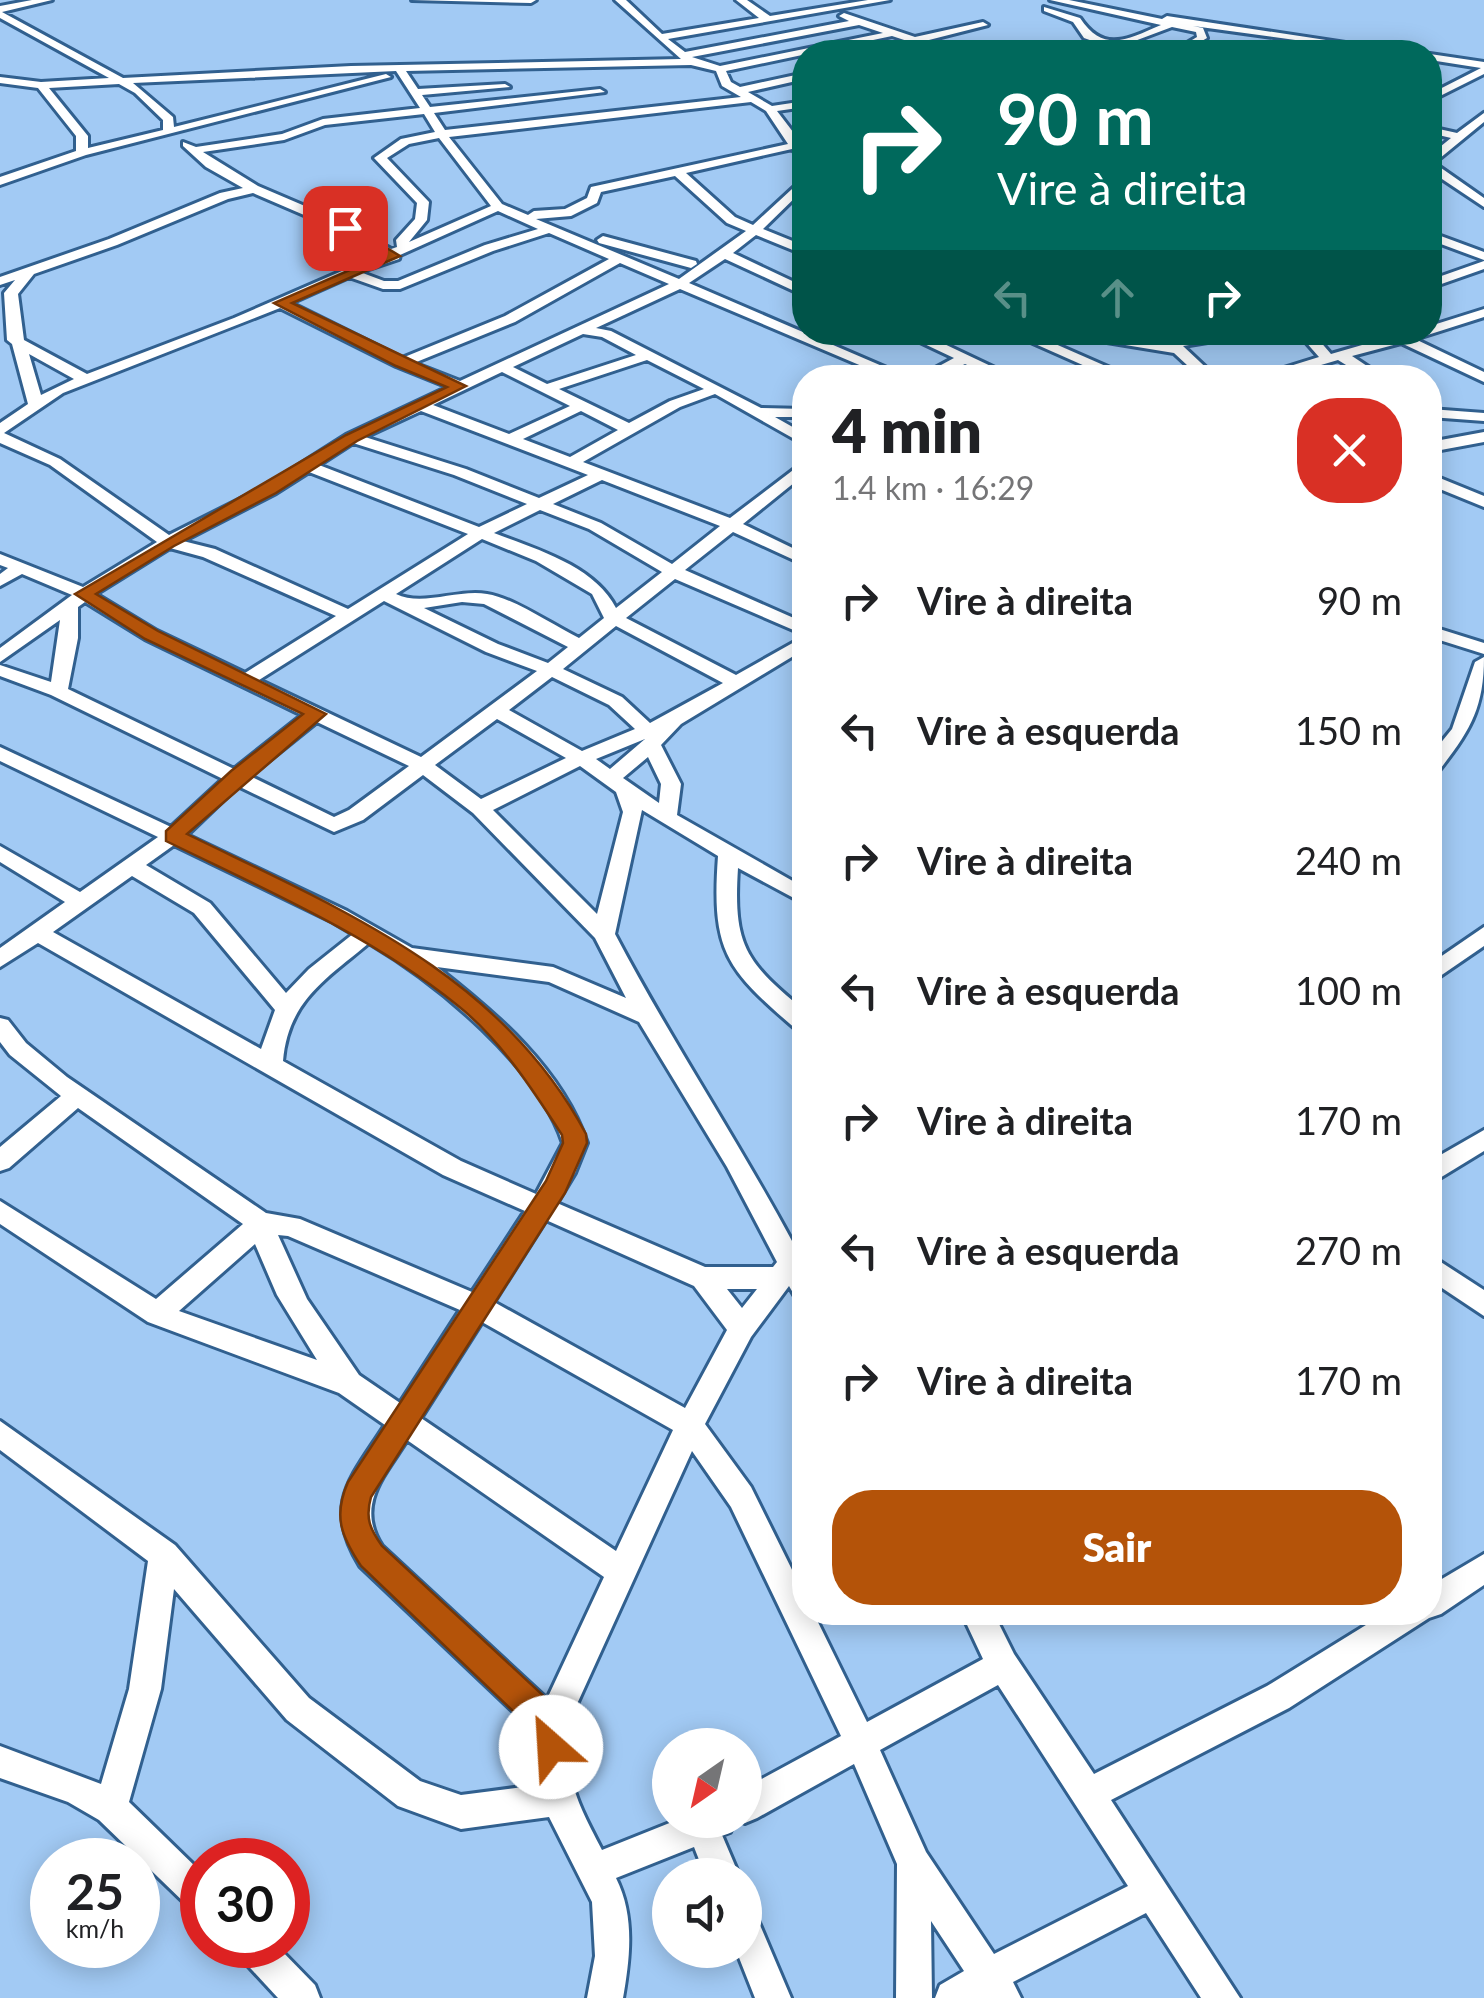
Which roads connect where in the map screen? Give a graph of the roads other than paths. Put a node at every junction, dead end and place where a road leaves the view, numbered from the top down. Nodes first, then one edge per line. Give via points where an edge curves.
1 (47, 0) edge
2 (417, 0) edge
3 (531, 0) edge
4 (620, 0) edge
5 (741, 0) edge
6 (808, 0) edge
7 (885, 0) edge
8 (1057, 0) edge
9 (826, 9) junction
10 (0, 12) edge
11 (766, 18) junction
12 (1172, 20) junction
13 (858, 22) junction
14 (983, 25) dead end
15 (888, 35) junction
16 (660, 36) junction
17 (872, 40) edge
18 (912, 40) edge
19 (950, 40) edge
20 (1096, 40) edge
21 (1124, 40) edge
22 (1198, 40) edge
23 (1307, 40) edge
24 (792, 56) edge
25 (687, 59) junction
26 (1442, 59) edge
27 (576, 64) junction
28 (502, 67) junction
29 (1484, 68) edge
30 (720, 69) junction
31 (402, 71) junction
32 (792, 79) edge
33 (0, 80) edge
34 (115, 81) junction
35 (41, 85) junction
36 (505, 87) junction
37 (738, 90) junction
38 (1442, 91) edge
39 (414, 92) junction
40 (600, 92) junction
41 (753, 99) junction
42 (507, 102) junction
43 (792, 106) edge
44 (770, 110) junction
45 (619, 112) junction
46 (426, 113) junction
47 (1484, 116) edge
48 (1442, 132) edge
49 (792, 133) edge
50 (172, 134) junction
51 (442, 134) junction
52 (1458, 134) junction
53 (1484, 136) edge
54 (792, 144) edge
55 (196, 150) junction
56 (1442, 151) edge
57 (82, 153) junction
58 (210, 165) junction
59 (678, 172) junction
60 (1442, 173) edge
61 (240, 180) junction
62 (0, 181) edge
63 (254, 190) junction
64 (486, 193) junction
65 (792, 193) edge
66 (224, 196) junction
67 (1484, 203) edge
68 (498, 207) junction
69 (174, 217) junction
70 (524, 217) junction
71 (476, 218) junction
72 (553, 228) junction
73 (749, 234) junction
74 (574, 236) junction
75 (1442, 240) edge
76 (792, 246) edge
77 (399, 253) junction
78 (617, 256) junction
79 (1484, 256) edge
80 (725, 260) junction
81 (690, 264) junction
82 (1484, 265) edge
83 (31, 271) junction
84 (352, 274) junction
85 (1442, 280) edge
86 (0, 281) edge
87 (681, 284) junction
88 (792, 287) edge
89 (281, 303) junction
90 (1484, 312) edge
91 (1442, 327) edge
92 (597, 329) junction
93 (0, 330) edge
94 (792, 332) edge
95 (17, 342) junction
96 (823, 345) edge
97 (936, 345) edge
98 (1045, 345) edge
99 (1077, 345) edge
100 (1174, 345) edge
101 (1319, 345) edge
102 (1383, 345) edge
103 (1416, 345) edge
104 (1373, 348) junction
105 (1057, 350) junction
106 (646, 356) junction
107 (966, 358) junction
108 (1334, 358) junction
109 (401, 363) junction
110 (872, 365) edge
111 (951, 365) edge
112 (981, 365) edge
113 (1094, 365) edge
114 (1196, 365) edge
115 (1309, 365) edge
116 (1351, 365) edge
117 (1372, 365) edge
118 (504, 368) junction
119 (1484, 378) edge
120 (86, 379) junction
121 (459, 386) junction
122 (545, 389) junction
123 (716, 389) junction
124 (35, 403) junction
125 (417, 404) junction
126 (579, 407) junction
127 (760, 412) junction
128 (792, 412) edge
129 (1484, 417) edge
130 (1442, 418) edge
131 (1442, 427) edge
132 (630, 429) junction
133 (792, 432) edge
134 (0, 434) edge
135 (1484, 437) edge
136 (351, 438) junction
137 (512, 438) junction
138 (1459, 440) junction
139 (1442, 444) edge
140 (572, 462) junction
141 (307, 466) junction
142 (604, 473) junction
143 (792, 476) edge
144 (1442, 484) edge
145 (536, 502) junction
146 (1484, 502) edge
147 (728, 523) junction
148 (484, 531) junction
149 (168, 542) junction
150 (792, 554) edge
151 (0, 559) edge
152 (22, 567) junction
153 (672, 571) junction
154 (0, 581) edge
155 (381, 593) junction
156 (77, 600) junction
157 (408, 606) junction
158 (346, 615) junction
159 (612, 618) junction
160 (792, 624) edge
161 (1442, 635) edge
162 (578, 644) junction
163 (1484, 648) edge
164 (792, 649) edge
165 (0, 657) edge
166 (1484, 662) edge
167 (0, 670) edge
168 (550, 670) junction
169 (246, 680) junction
170 (736, 683) junction
171 (58, 691) junction
172 (1476, 703) edge
173 (494, 708) junction
174 (316, 714) junction
175 (1484, 722) edge
176 (1457, 736) junction
177 (650, 738) junction
178 (1442, 738) edge
179 (0, 753) edge
180 (1442, 755) edge
181 (581, 758) junction
182 (420, 764) junction
183 (238, 776) junction
184 (618, 784) junction
185 (480, 808) junction
186 (667, 818) junction
187 (174, 836) junction
188 (729, 852) junction
189 (0, 853) edge
190 (131, 866) junction
191 (792, 888) edge
192 (80, 901) junction
193 (36, 932) junction
194 (369, 932) junction
195 (604, 934) junction
196 (1484, 935) edge
197 (406, 956) junction
198 (0, 959) edge
199 (1442, 966) edge
200 (284, 1006) junction
201 (792, 1013) edge
202 (647, 1016) junction
203 (0, 1026) edge
204 (270, 1068) junction
205 (78, 1095) junction
206 (1484, 1139) edge
207 (0, 1161) edge
208 (1442, 1166) edge
209 (553, 1204) junction
210 (0, 1211) edge
211 (261, 1223) junction
212 (792, 1263) edge
213 (792, 1269) edge
214 (792, 1272) edge
215 (1442, 1275) edge
216 (704, 1278) junction
217 (1484, 1305) edge
218 (478, 1306) junction
219 (157, 1314) junction
220 (742, 1330) junction
221 (348, 1384) junction
222 (405, 1419) junction
223 (690, 1425) junction
224 (0, 1434) edge
225 (164, 1555) junction
226 (1484, 1568) edge
227 (622, 1572) junction
228 (1442, 1596) edge
229 (792, 1601) edge
230 (804, 1625) edge
231 (983, 1625) edge
232 (1395, 1625) edge
233 (1003, 1665) junction
234 (551, 1725) junction
235 (862, 1743) junction
236 (0, 1762) edge
237 (1089, 1794) junction
238 (762, 1797) edge
239 (558, 1799) junction
240 (111, 1808) junction
241 (676, 1838) edge
242 (914, 1864) junction
243 (597, 1869) junction
244 (180, 1875) edge
245 (1152, 1892) junction
246 (613, 1956) junction
247 (274, 1968) edge
248 (761, 1968) edge
249 (997, 1986) edge
250 (302, 1998) edge
251 (605, 1998) edge
252 (622, 1998) edge
253 (773, 1998) edge
254 (914, 1998) edge
255 (954, 1998) edge
256 (1222, 1998) edge

1 - 10 street
2 - 3 street
4 - 16 street
5 - 11 street
6 - 9 street
7 - 9 street
8 - 12 street
8 - 20 street via 1044,7 1073,18
9 - 11 street
9 - 13 street
10 - 34 street
11 - 16 street
12 - 21 street
12 - 22 street via 1196,27 1204,36
12 - 23 street
13 - 15 street
13 - 25 street
14 - 19 street
15 - 17 street
15 - 18 street
16 - 25 street
24 - 30 street
25 - 27 street
25 - 30 street
26 - 29 street
27 - 28 street
27 - 40 street
28 - 31 street
28 - 36 street
29 - 38 street
30 - 37 street
31 - 34 street
31 - 39 street
31 - 50 street
32 - 37 street
33 - 35 street
34 - 35 street
34 - 50 street via 139,91 169,119
35 - 57 street via 82,136
36 - 39 street
36 - 42 street
37 - 41 street
39 - 46 street
40 - 42 street
40 - 45 street
41 - 44 street
41 - 45 street
42 - 46 street
43 - 44 street
44 - 49 street
45 - 51 street
46 - 51 street
46 - 55 street via 323,122 284,138
47 - 52 street
48 - 52 street
50 - 55 street
50 - 57 street
51 - 64 street
51 - 77 street via 406,141 380,158 423,202 421,220
52 - 53 street
52 - 56 street
54 - 59 street
55 - 58 street
57 - 62 street
58 - 61 street
58 - 69 street via 206,190
59 - 70 street via 595,190 590,204 567,214
59 - 73 street
60 - 67 street
61 - 63 street
61 - 66 street
63 - 66 street
63 - 77 street
64 - 68 street
64 - 71 street
65 - 73 street
66 - 69 street
68 - 70 street
68 - 71 street
69 - 83 street
70 - 72 street
71 - 77 street
72 - 74 street
72 - 84 street via 400,285
73 - 76 street
73 - 80 street
74 - 78 street
74 - 81 street via 637,246
75 - 79 street
77 - 84 street
78 - 81 street
78 - 87 street
78 - 109 street via 510,319
80 - 81 street
80 - 87 street
80 - 88 street
82 - 85 street
83 - 86 street
83 - 95 street via 10,293
84 - 89 street
87 - 92 street
87 - 94 street
89 - 109 street
89 - 120 street
90 - 91 street
92 - 106 street
92 - 118 street
93 - 95 street
95 - 120 street
95 - 124 street via 32,375
96 - 110 street
97 - 107 street
98 - 105 street
99 - 105 street
100 - 114 street
101 - 108 street
102 - 104 street
103 - 119 street
104 - 108 street
104 - 117 street
105 - 113 street
106 - 122 street
106 - 123 street
107 - 111 street
107 - 112 street
108 - 115 street
108 - 116 street
109 - 121 street
118 - 121 street
118 - 122 street
120 - 124 street
121 - 125 street
122 - 126 street
123 - 127 street
123 - 132 street
124 - 134 street
125 - 136 street
125 - 137 street
126 - 132 street
126 - 137 street
127 - 128 street
127 - 133 street
129 - 130 street
131 - 138 street
132 - 140 street
134 - 149 street via 55,462
135 - 138 street
136 - 141 street
136 - 145 street
137 - 140 street
138 - 139 street
140 - 142 street
141 - 148 street
141 - 149 street
142 - 145 street via 555,500
142 - 147 street
143 - 147 street
144 - 146 street
145 - 148 street
145 - 153 street via 595,526
147 - 150 street
147 - 153 street
148 - 155 street
148 - 159 street via 600,591
149 - 156 street
149 - 158 street via 209,553
151 - 152 street
152 - 154 street
152 - 156 street
153 - 159 street
153 - 160 street
155 - 157 street
155 - 158 street
156 - 165 street
156 - 169 street
156 - 171 street
157 - 162 street via 488,598
157 - 168 street
158 - 169 street
159 - 162 street
159 - 170 street
161 - 163 street
162 - 168 street
164 - 170 street
166 - 172 street
167 - 171 street
168 - 173 street
168 - 177 street via 638,718
169 - 174 street
170 - 177 street
171 - 183 street
172 - 176 street
173 - 181 street
173 - 182 street
174 - 182 street
174 - 183 street
175 - 176 street
176 - 178 street
176 - 180 street
177 - 181 street
177 - 184 street
177 - 186 street via 671,784
179 - 187 street
181 - 184 street
181 - 185 street
182 - 183 street via 334,824
182 - 185 street
183 - 187 street
184 - 186 street
184 - 195 street via 632,824
185 - 195 street
186 - 188 street
187 - 190 street
187 - 194 street
188 - 191 street
188 - 201 street via 727,936 746,976
189 - 192 street
190 - 192 street
190 - 200 street via 202,908
192 - 193 street
193 - 198 street
193 - 204 street
194 - 197 street
194 - 200 street
195 - 202 street
196 - 199 street
197 - 202 street via 553,975
197 - 209 street via 483,1015 567,1119 575,1143
200 - 204 street
202 - 212 street
203 - 205 street via 18,1049
204 - 209 street via 452,1168
205 - 207 street
205 - 211 street
206 - 208 street
209 - 216 street
209 - 218 street
210 - 219 street
211 - 218 street via 291,1226
211 - 219 street
211 - 221 street via 290,1298
213 - 216 street
214 - 220 street
215 - 217 street
216 - 220 street
218 - 222 street
218 - 223 street
219 - 221 street
220 - 223 street
221 - 222 street
222 - 227 street
222 - 234 street via 358,1492 352,1512 357,1534 371,1556
223 - 227 street
223 - 229 street via 741,1497
224 - 225 street
225 - 239 street via 298,1709 410,1794 461,1812
225 - 240 street via 145,1689
226 - 228 street
227 - 234 street
230 - 235 street
231 - 233 street
232 - 237 street via 1278,1697
233 - 235 street
233 - 237 street
234 - 239 street
235 - 238 street
235 - 242 street
236 - 240 street via 76,1788
237 - 245 street
239 - 243 street
240 - 244 street
241 - 243 street
242 - 249 street
242 - 254 street
243 - 246 street via 609,1900
245 - 249 street
245 - 256 street
246 - 251 street
246 - 252 street
247 - 250 street
248 - 253 street
249 - 255 street

